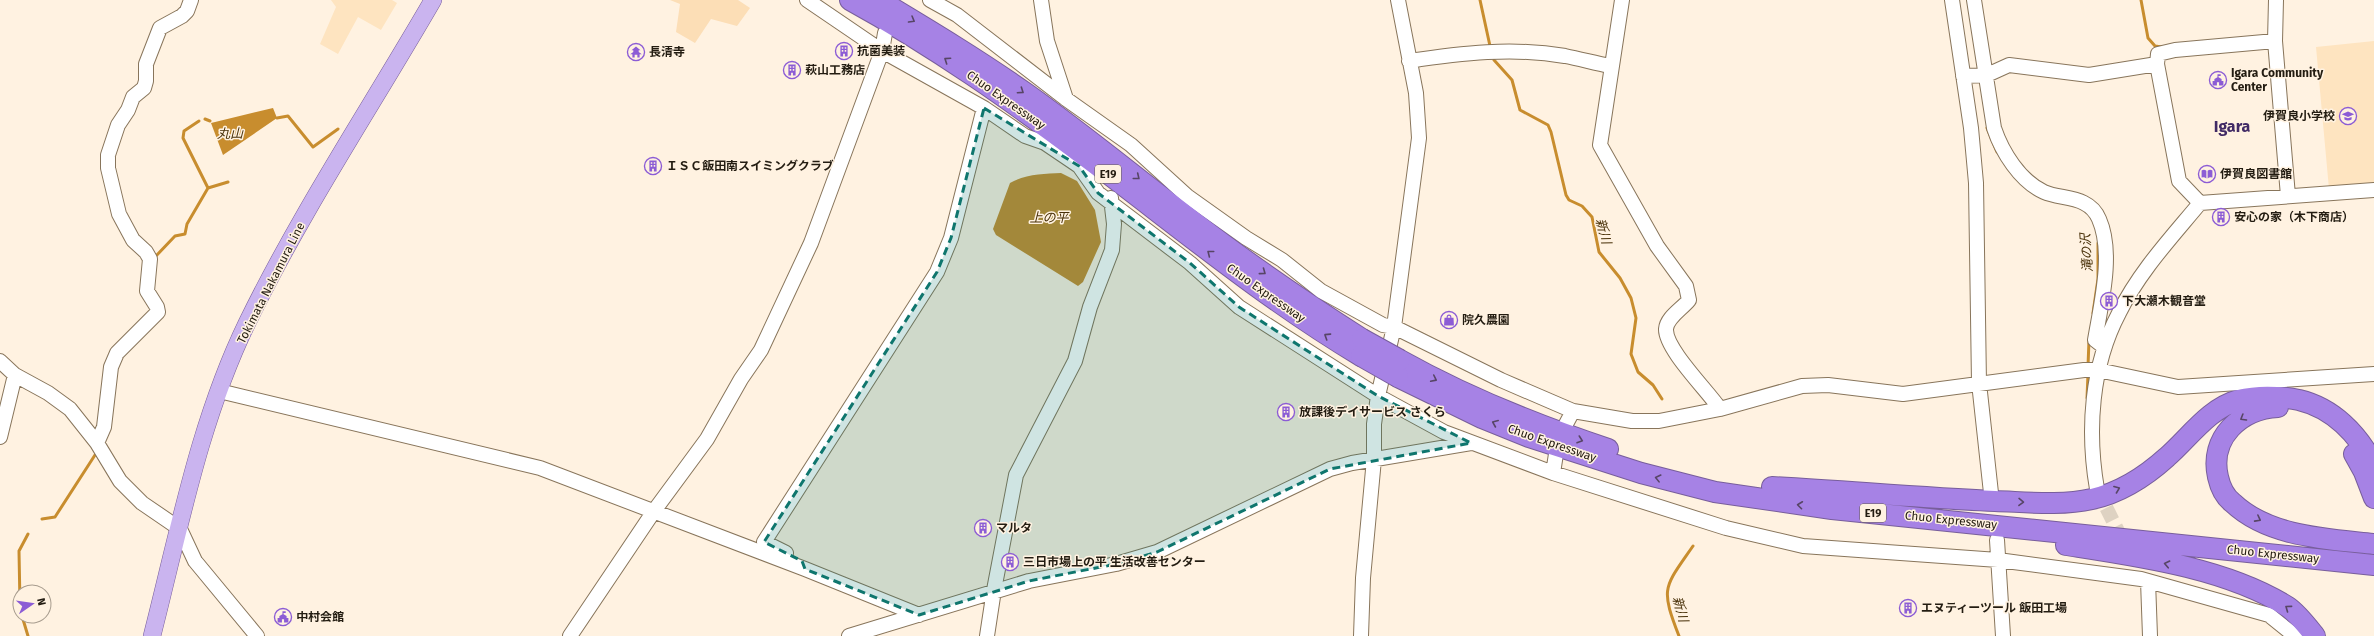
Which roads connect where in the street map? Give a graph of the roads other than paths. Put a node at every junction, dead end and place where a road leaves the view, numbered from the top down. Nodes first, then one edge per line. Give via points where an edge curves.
1 (191, 0) edge
2 (433, 0) edge
3 (807, 0) edge
4 (850, 0) edge
5 (879, 0) edge
6 (930, 0) edge
7 (1041, 0) edge
8 (1398, 0) edge
9 (1622, 0) edge
10 (1952, 0) edge
11 (1974, 0) edge
12 (2276, 0) edge
13 (885, 33) dead end
14 (2275, 41) junction
15 (882, 51) junction
16 (1409, 61) junction
17 (2157, 64) junction
18 (1610, 66) junction
19 (1976, 75) junction
20 (1066, 99) junction
21 (984, 108) junction
22 (1114, 186) dead end
23 (2374, 190) edge
24 (2288, 196) junction
25 (1110, 202) junction
26 (2200, 203) junction
27 (1394, 327) junction
28 (2104, 346) junction
29 (1362, 348) junction
30 (0, 361) edge
31 (1399, 368) junction
32 (2091, 370) junction
33 (2374, 374) edge
34 (15, 375) junction
35 (1979, 383) junction
36 (219, 391) junction
37 (1378, 396) junction
38 (1720, 409) junction
39 (1572, 411) junction
40 (1566, 424) dead end
41 (0, 437) edge
42 (97, 443) junction
43 (1471, 443) junction
44 (1556, 454) dead end
45 (1374, 459) junction
46 (2374, 465) edge
47 (1553, 473) junction
48 (1772, 487) junction
49 (2097, 488) tunnel mouth
50 (1991, 493) dead end
51 (2374, 498) edge
52 (1832, 509) junction
53 (654, 511) junction
54 (180, 529) junction
55 (1996, 540) dead end
56 (2370, 553) edge
57 (1998, 560) junction
58 (2133, 562) dead end
59 (805, 569) junction
60 (2144, 580) junction
61 (994, 590) junction
62 (919, 615) junction
63 (152, 636) edge
64 (257, 636) edge
65 (570, 636) edge
66 (849, 636) edge
67 (987, 636) edge
68 (1361, 636) edge
69 (2003, 636) edge
70 (2150, 636) edge
71 (2295, 636) edge
72 (2315, 636) edge

1 - 42 street via 182,16 160,28 146,64 144,88 133,97 118,125 108,155 108,168 119,214 133,240 150,259 148,291 158,312 117,353 111,367 104,427
2 - 36 main road, Tokimata Nakamura Line via 296,231 246,325
3 - 15 street
29 -> 4 highway, Chuo Expressway / E19 via 1277,303 1090,160 994,91 938,53
5 -> 29 highway, Chuo Expressway / E19 via 930,30 1026,94
6 - 20 street via 957,15
7 - 20 street via 1048,40
8 - 16 street
9 - 18 street
10 - 19 street
11 - 19 street
12 - 14 street
13 - 15 street
14 - 17 street via 2175,50 2158,54
14 - 24 street
15 - 21 street
15 - 53 street via 811,243 761,350 741,379 707,439
16 - 18 street via 1457,54 1530,53 1565,56
16 - 27 street via 1416,93 1419,138
17 - 19 street via 2089,75 2009,65
17 - 26 street via 2179,181
18 - 38 street via 1600,145 1657,246 1686,286 1689,300 1670,319 1666,329 1672,350
19 - 28 street via 1999,145 2008,156 2035,187 2045,193 2078,200 2099,217 2106,254 2095,340
19 - 35 street via 1971,128 1976,183
20 - 27 street via 1187,196 1282,260 1321,291 1383,325
21 - 25 street via 1025,136 1045,143 1079,166 1098,193
21 - 59 street via 951,238 937,272 764,542 802,561
22 - 25 street
23 - 24 street
24 - 26 street
25 - 37 street via 1190,263 1239,307
25 - 61 street via 1114,224 1112,250 1090,306 1075,361 1067,380 1016,475
26 - 28 street via 2147,267 2119,313
27 - 37 street
27 - 39 street via 1501,380
28 - 32 street
29 - 31 highway, Chuo Expressway / E19, bridge
30 - 34 street
31 -> 48 highway, Chuo Expressway / E19 via 1580,440 1697,474
52 -> 31 highway, Chuo Expressway / E19 via 1715,492 1641,473 1529,437 1455,405
32 - 33 street via 2178,387
32 - 35 street
32 - 49 street
34 - 41 street
34 - 42 street via 48,393 70,409
35 - 38 street via 1903,394 1828,385 1802,386
35 - 50 street
36 - 53 street via 540,468
36 - 54 main road, Tokimata Nakamura Line via 196,458
37 - 43 street via 1444,432
37 - 45 street
38 - 39 street via 1659,421 1632,421
39 - 40 street
42 - 54 street via 120,481 142,503
43 - 45 street
43 - 47 street
44 - 47 street
45 - 61 street via 1330,469 1157,552 1116,564
45 - 68 street via 1363,578
48 -> 46 highway via 2005,501 2066,502 2092,499 2129,485 2143,476 2166,458 2208,417 2226,405 2252,398 2279,396 2308,402 2338,418 2357,439
47 - 57 street via 1726,528 1803,546
48 - 56 highway, Chuo Expressway / E19 via 1874,501
51 -> 56 highway via 2357,459 2341,436 2319,418 2293,409 2276,407 2253,411 2235,422 2219,444 2216,466 2220,485 2233,503 2260,521
52 - 56 highway, Chuo Expressway / E19
72 -> 52 highway via 2289,608 2262,592 2194,570 2009,536 1862,521
53 - 59 street
53 - 65 street
54 - 63 main road, Tokimata Nakamura Line
54 - 64 street via 195,560
55 - 57 street
57 - 60 street
57 - 69 street
58 - 60 street
59 - 62 street
60 - 70 street
60 - 71 street via 2269,615
61 - 62 street
61 - 67 street
62 - 66 street

